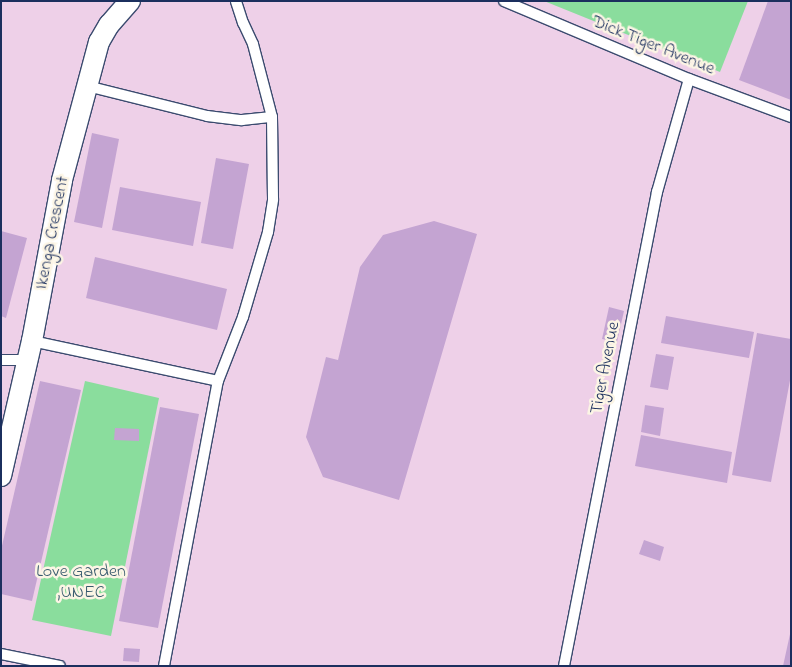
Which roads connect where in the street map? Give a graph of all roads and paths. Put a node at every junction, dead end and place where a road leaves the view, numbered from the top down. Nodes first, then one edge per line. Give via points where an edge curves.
1 (130, 1) edge
2 (236, 1) edge
3 (504, 1) edge
4 (689, 79) junction
5 (87, 86) junction
6 (272, 117) junction
7 (791, 117) edge
8 (29, 351) junction
9 (1, 360) edge
10 (218, 382) junction
11 (1, 476) edge
12 (1, 654) edge
13 (60, 666) edge
14 (164, 666) edge
15 (564, 666) edge

1 - 5 street, Ikenga Crescent via 102,33
2 - 6 lane via 253,44
3 - 4 lane, Dick Tiger Avenue
4 - 7 lane, Dick Tiger Avenue
4 - 15 lane, Tiger Avenue via 657,192
5 - 6 lane via 207,116 242,120
5 - 8 street, Ikenga Crescent via 62,180
6 - 10 lane via 273,198 268,232 243,317
8 - 9 lane
8 - 10 lane
8 - 11 street, Ikenga Crescent
10 - 14 lane
12 - 13 lane

